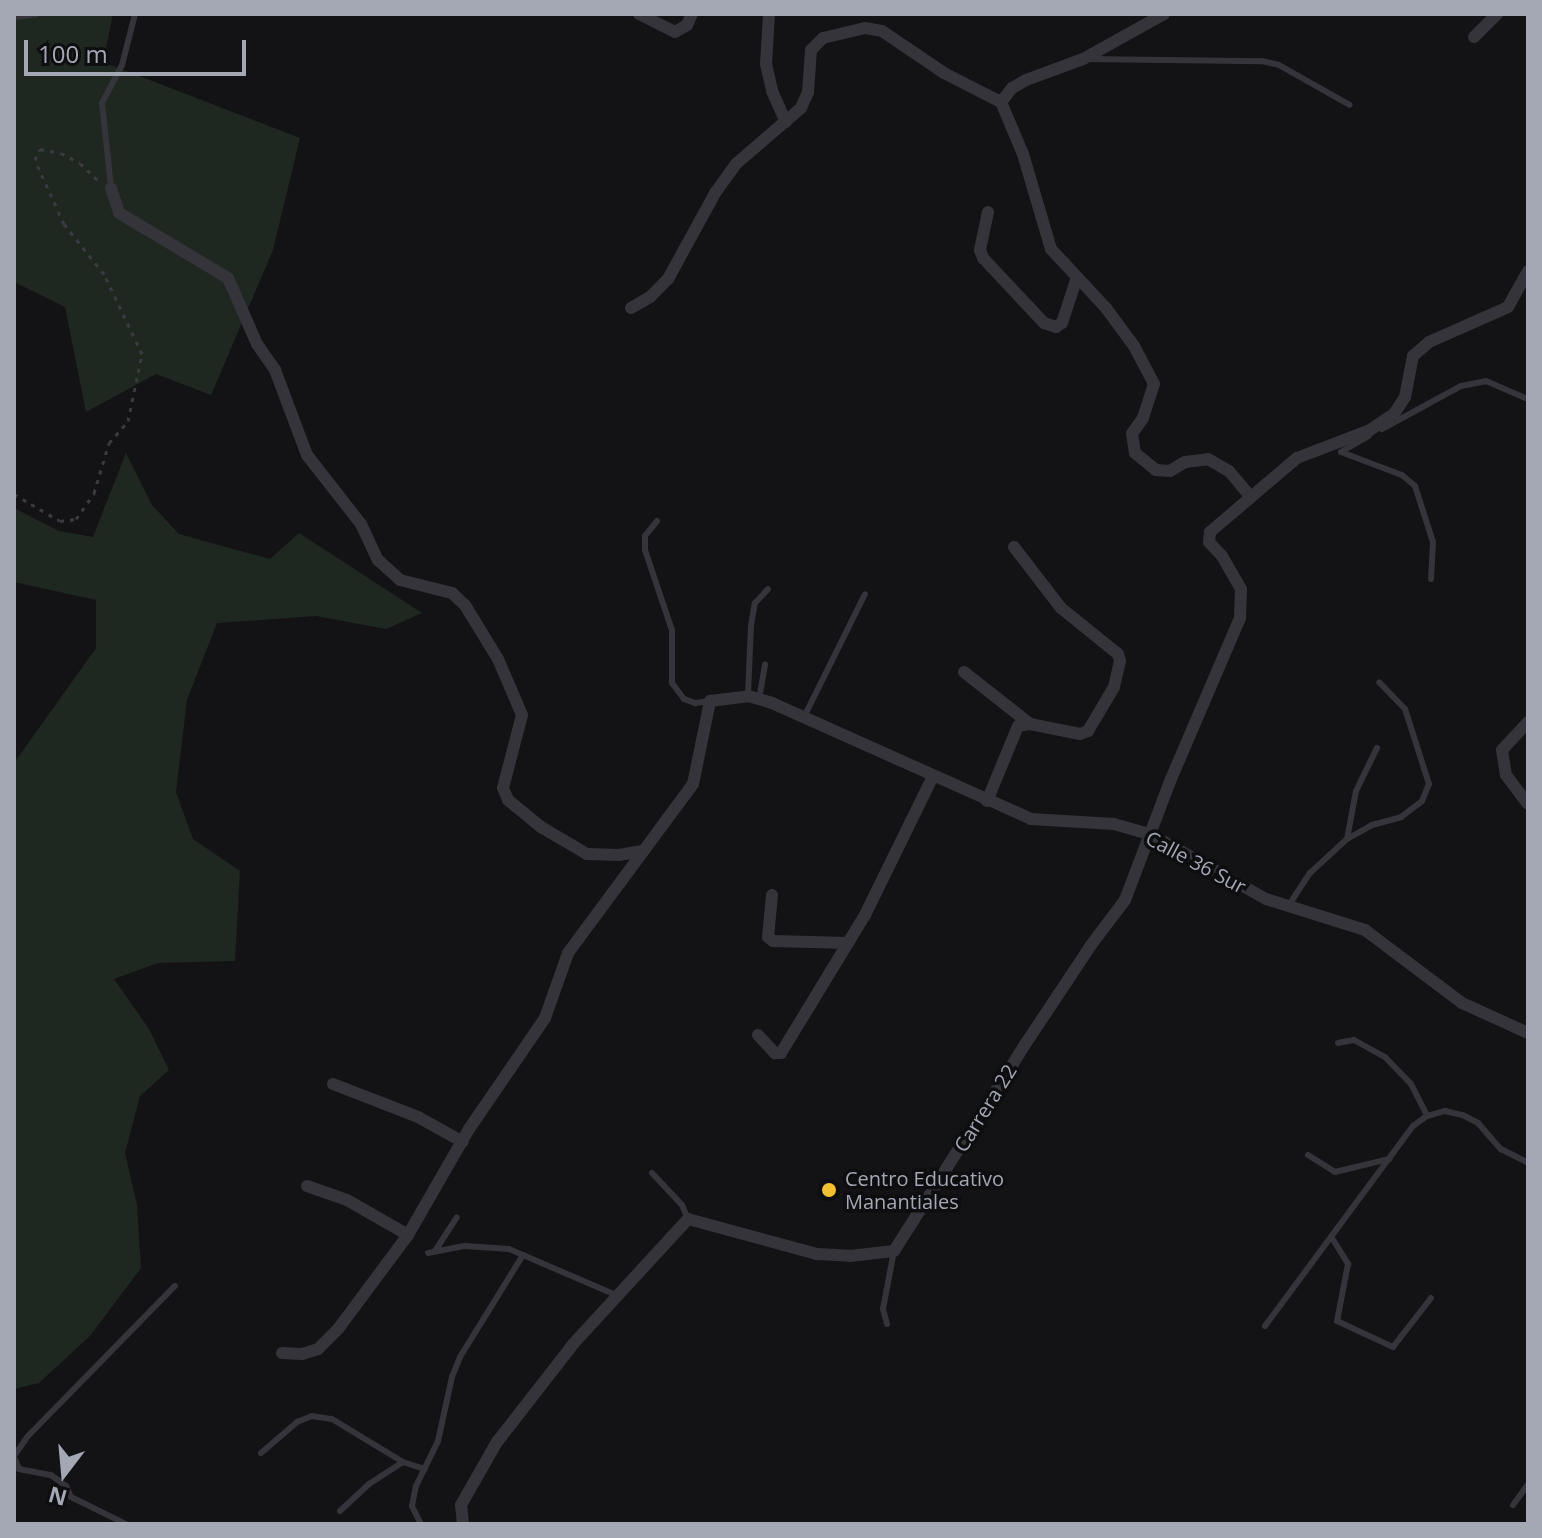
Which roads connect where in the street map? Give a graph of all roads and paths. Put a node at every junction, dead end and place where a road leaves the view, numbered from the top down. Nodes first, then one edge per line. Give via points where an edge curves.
1 (37, 14) edge
2 (135, 14) edge
3 (639, 14) edge
4 (692, 14) edge
5 (769, 14) edge
6 (1164, 14) edge
7 (1497, 14) edge
8 (14, 17) edge
9 (1474, 37) dead end
10 (1083, 59) junction
11 (1001, 102) junction
12 (1350, 105) dead end
13 (786, 122) junction
14 (111, 188) junction
15 (988, 212) dead end
16 (1528, 271) edge
17 (1077, 277) junction
18 (631, 308) dead end
19 (1528, 399) edge
20 (1326, 447) junction
21 (1341, 452) junction
22 (14, 494) edge
23 (1251, 497) junction
24 (657, 521) dead end
25 (1014, 547) dead end
26 (1431, 579) dead end
27 (768, 589) dead end
28 (865, 594) dead end
29 (765, 665) dead end
30 (964, 672) dead end
31 (1379, 682) dead end
32 (753, 697) junction
33 (710, 701) junction
34 (804, 717) junction
35 (1528, 722) edge
36 (1030, 724) junction
37 (1377, 748) dead end
38 (933, 776) junction
39 (987, 801) junction
40 (1528, 804) edge
41 (1152, 835) junction
42 (1347, 839) junction
43 (641, 851) junction
44 (772, 895) dead end
45 (1289, 906) junction
46 (848, 943) junction
47 (1528, 1033) edge
48 (758, 1035) dead end
49 (1338, 1043) dead end
50 (333, 1084) dead end
51 (1427, 1116) junction
52 (463, 1142) junction
53 (1308, 1155) dead end
54 (1389, 1159) junction
55 (1528, 1163) edge
56 (652, 1173) dead end
57 (307, 1186) dead end
58 (457, 1217) dead end
59 (688, 1219) junction
60 (408, 1235) junction
61 (1332, 1238) junction
62 (894, 1251) junction
63 (523, 1255) junction
64 (175, 1286) dead end
65 (618, 1296) junction
66 (1431, 1298) dead end
67 (887, 1324) dead end
68 (1265, 1326) dead end
69 (282, 1353) dead end
70 (261, 1453) dead end
71 (14, 1456) edge
72 (403, 1462) junction
73 (425, 1469) junction
74 (1528, 1484) edge
75 (1513, 1505) dead end
76 (340, 1511) dead end
77 (126, 1524) edge
78 (421, 1524) edge
79 (463, 1524) edge

1 - 8 lane
2 - 14 lane via 122,65 102,103
3 - 4 street via 675,32
5 - 13 street via 766,64
6 - 10 street
7 - 9 street
10 - 11 street via 1026,80
10 - 12 lane via 1262,61 1279,65
11 - 13 street via 944,73 882,31 865,28 828,36 814,45 805,100
11 - 17 street via 1023,154 1043,231 1051,249
13 - 18 street via 737,163 668,279
14 - 22 path via 80,163 40,149 35,160 64,224 104,274 142,354 128,421 109,443 94,493 76,519 60,521
14 - 43 street via 119,213 228,278 257,344 275,370 307,455 361,524 378,560 400,580 452,593 465,605 498,659 522,715 503,788 508,800 587,854
15 - 17 street via 983,258 1044,323 1062,323
16 - 20 street via 1508,307 1429,342 1413,356 1405,397 1394,414
17 - 23 street via 1134,346 1154,384 1132,434 1135,453 1156,470 1208,459 1229,471
19 - 21 lane via 1486,381 1461,386
20 - 21 lane
20 - 23 street via 1297,458
21 - 26 lane via 1402,475 1415,486 1433,542
23 - 41 street, Carrera 22 via 1210,532 1209,542 1241,589 1240,618
24 - 33 lane via 645,536 645,550 672,630 672,683 684,699
25 - 36 street via 1061,608 1120,661 1114,687 1088,731
27 - 32 lane via 759,597 751,625
28 - 34 lane
29 - 32 lane
30 - 36 street
31 - 42 lane via 1405,709 1429,784 1422,801 1401,817
32 - 33 street, Calle 36 Sur
32 - 34 street, Calle 36 Sur
33 - 43 street via 693,784
34 - 38 street, Calle 36 Sur
35 - 40 street via 1502,750 1506,775
36 - 39 street via 1015,731
37 - 42 lane via 1356,791
38 - 39 street, Calle 36 Sur
38 - 46 street
39 - 41 street, Calle 36 Sur via 1031,819 1114,824
41 - 45 street, Calle 36 Sur via 1266,899
41 - 62 street, Carrera 22 via 1125,900 1032,1033
42 - 45 lane via 1310,873
43 - 52 street via 568,953 545,1018
44 - 46 street via 768,937 773,941
45 - 47 street, Calle 36 Sur via 1365,930 1462,1003
46 - 48 street via 781,1053
49 - 51 lane via 1354,1040 1385,1057 1411,1084
50 - 52 street via 418,1117
51 - 54 lane
51 - 55 lane via 1445,1111 1463,1115 1478,1123 1501,1149
52 - 60 street
53 - 54 lane via 1335,1172
54 - 61 lane
56 - 59 lane
57 - 60 street via 347,1200
58 - 63 lane via 432,1252 465,1246
59 - 62 street via 817,1254
59 - 65 street
60 - 69 street via 318,1349
61 - 66 lane via 1348,1264 1337,1321 1393,1347
61 - 68 lane
62 - 67 lane via 883,1309
63 - 65 lane
63 - 73 lane via 460,1357 438,1441
64 - 71 lane
65 - 79 street via 497,1442 461,1505
70 - 72 lane via 312,1416 332,1419
71 - 77 lane via 19,1469 51,1475 71,1497
72 - 73 lane
72 - 76 lane
73 - 78 lane via 412,1506
74 - 75 lane

